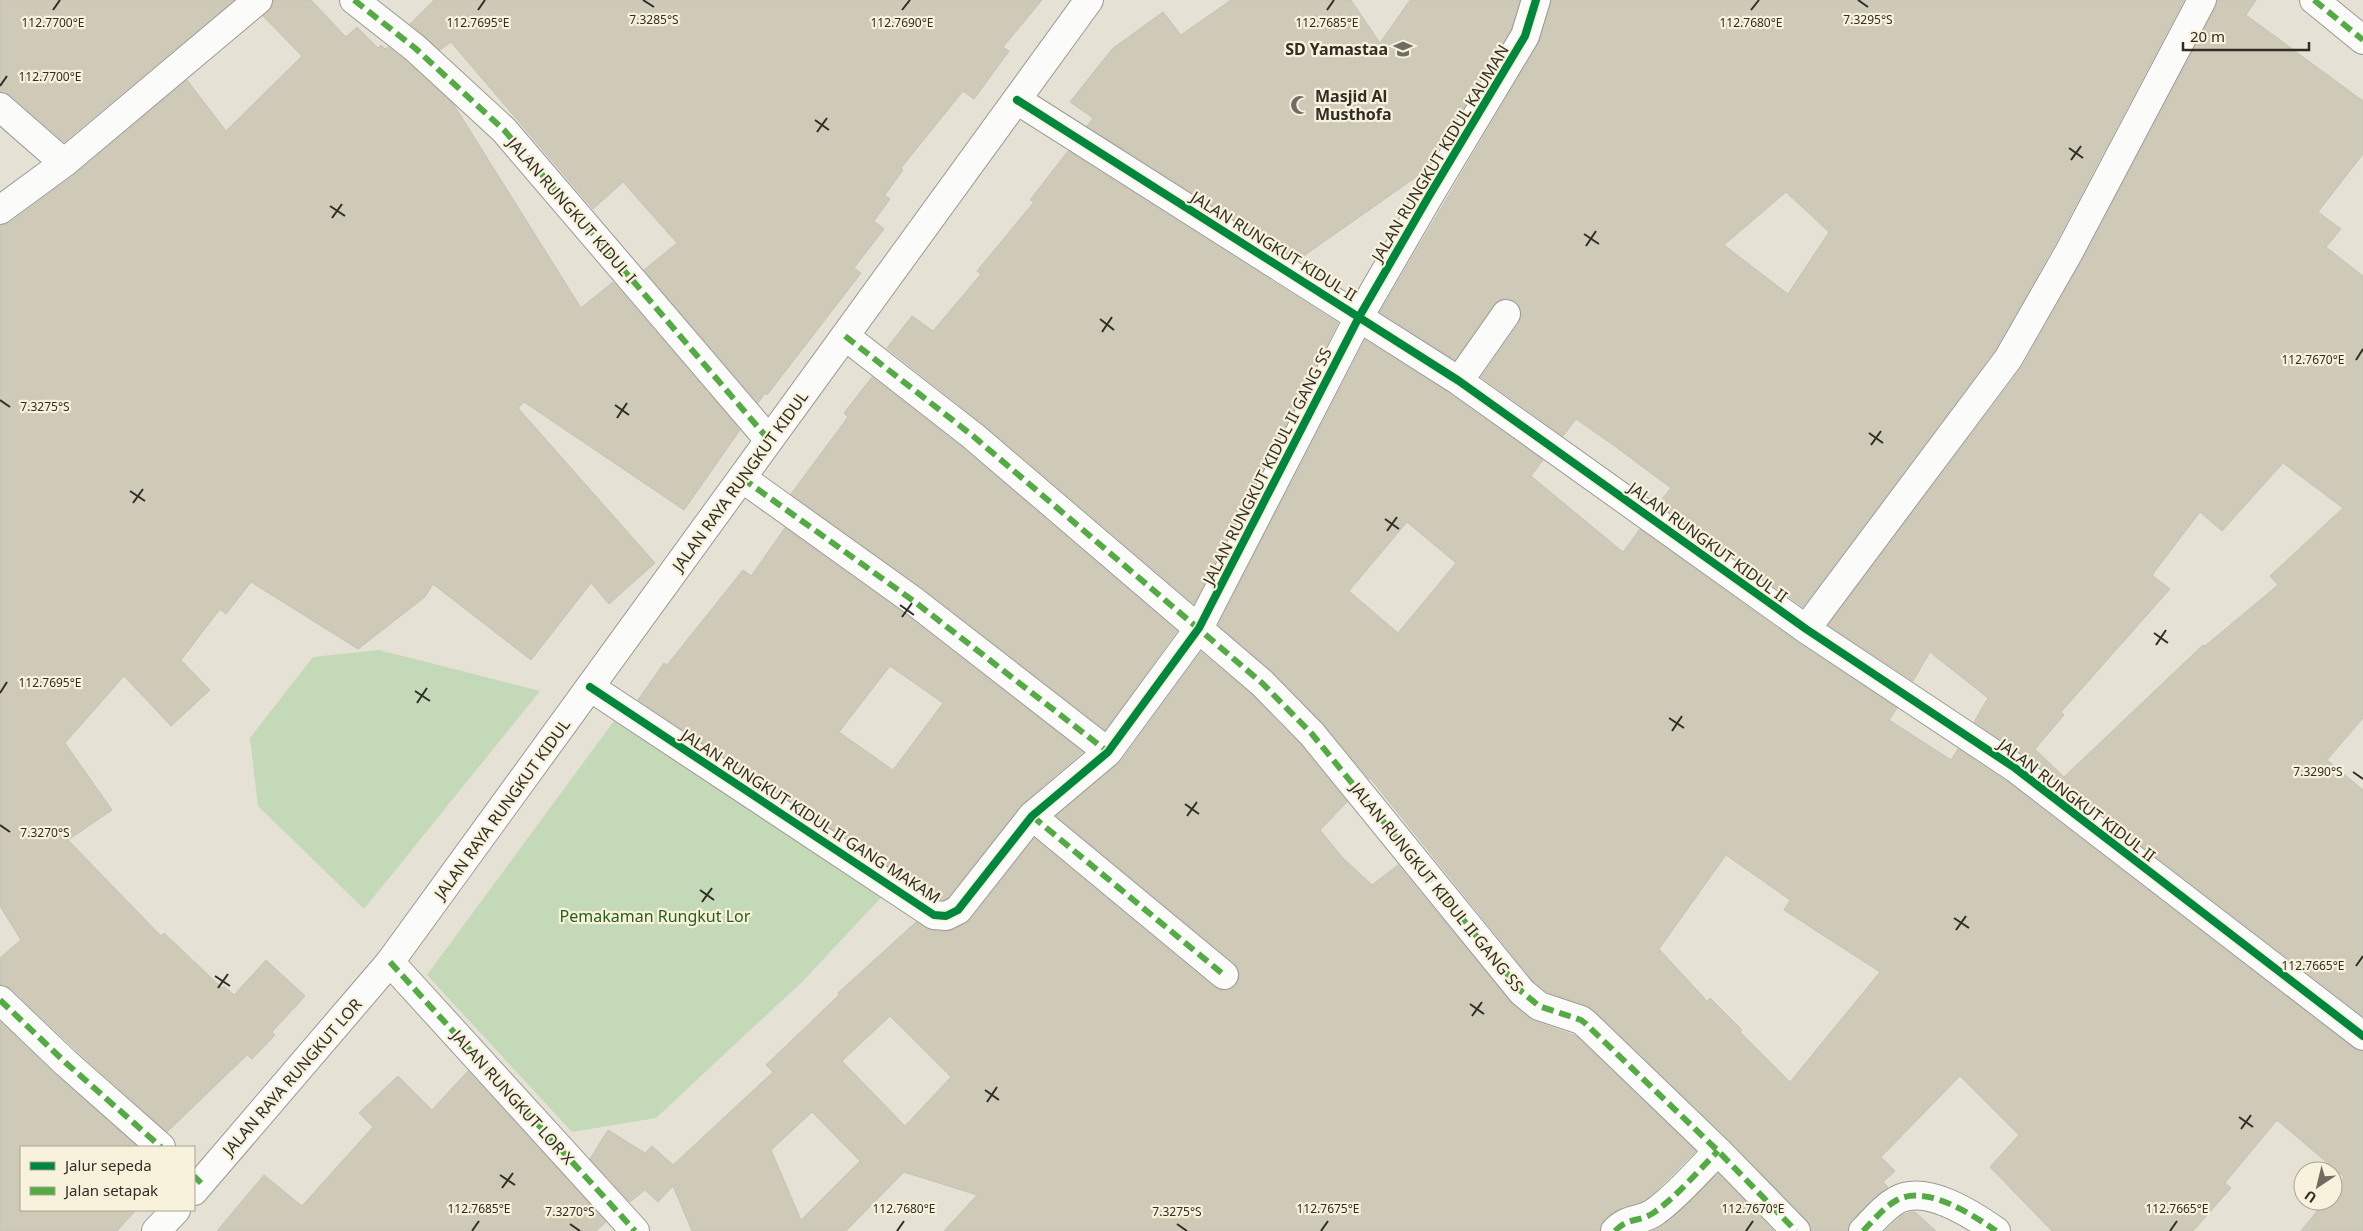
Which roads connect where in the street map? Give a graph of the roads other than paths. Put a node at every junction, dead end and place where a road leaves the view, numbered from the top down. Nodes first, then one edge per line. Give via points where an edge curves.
1 (258, 0) edge
2 (354, 0) edge
3 (1089, 0) edge
4 (1536, 0) edge
5 (2202, 0) edge
6 (2314, 0) edge
7 (2363, 40) edge
8 (1017, 100) junction
9 (0, 107) edge
10 (64, 163) junction
11 (0, 210) edge
12 (1506, 314) dead end
13 (1359, 317) junction
14 (845, 336) junction
15 (1459, 381) junction
16 (769, 440) junction
17 (742, 478) junction
18 (1198, 628) junction
19 (1806, 628) junction
20 (590, 687) junction
21 (1108, 752) junction
22 (1032, 816) junction
23 (390, 962) junction
24 (1224, 975) dead end
25 (0, 1000) edge
26 (2363, 1036) edge
27 (160, 1146) edge
28 (1718, 1151) junction
29 (196, 1183) edge
30 (175, 1211) edge
31 (156, 1231) edge
32 (635, 1231) edge
33 (1615, 1231) edge
34 (1796, 1231) edge
35 (1863, 1231) edge
36 (1996, 1231) edge

1 - 10 street
2 - 16 street, JALAN RUNGKUT KIDUL I via 415,48 504,130
3 - 8 street, JALAN RAYA RUNGKUT KIDUL
4 - 13 street, JALAN RUNGKUT KIDUL KAUMAN via 1525,36
5 - 19 street via 2069,252 2008,359
6 - 7 street
8 - 13 street, JALAN RUNGKUT KIDUL II
8 - 14 street, JALAN RAYA RUNGKUT KIDUL
9 - 10 street
10 - 11 street
12 - 15 street
13 - 15 street, JALAN RUNGKUT KIDUL II
13 - 18 street, JALAN RUNGKUT KIDUL II GANG SS
14 - 16 street, JALAN RAYA RUNGKUT KIDUL
14 - 18 street, JALAN RUNGKUT KIDUL II GANG SS via 973,436
15 - 19 street, JALAN RUNGKUT KIDUL II
16 - 17 street, JALAN RAYA RUNGKUT KIDUL
17 - 20 street, JALAN RAYA RUNGKUT KIDUL
17 - 21 street via 915,602
18 - 21 street, JALAN RUNGKUT KIDUL II GANG MAKAM
18 - 28 street, JALAN RUNGKUT KIDUL II GANG SS via 1262,683 1312,734 1522,992 1539,1006 1581,1020
19 - 26 street, JALAN RUNGKUT KIDUL II via 2015,768
20 - 22 street, JALAN RUNGKUT KIDUL II GANG MAKAM via 934,915 946,916 958,910
20 - 23 street, JALAN RAYA RUNGKUT KIDUL
21 - 22 street, JALAN RUNGKUT KIDUL II GANG MAKAM
22 - 24 street
23 - 29 street, JALAN RAYA RUNGKUT LOR
23 - 32 street, JALAN RUNGKUT LOR X
25 - 27 street
28 - 33 street via 1656,1211 1641,1219 1624,1222
28 - 34 street, JALAN RUNGKUT KIDUL II GANG SS
30 - 31 street
35 - 36 street via 1899,1199 1914,1196 1932,1198 1958,1208

